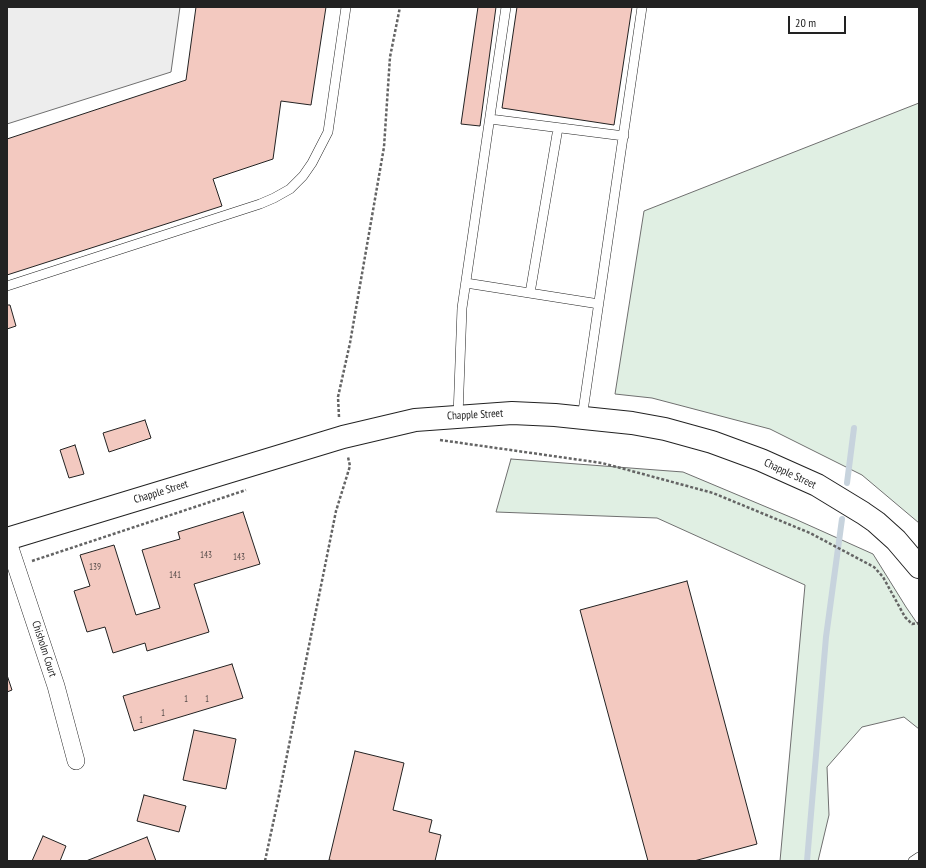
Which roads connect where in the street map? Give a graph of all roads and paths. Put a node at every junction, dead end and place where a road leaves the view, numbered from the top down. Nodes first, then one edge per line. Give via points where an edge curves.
1 (346, 7) edge
2 (506, 7) edge
3 (642, 7) edge
4 (490, 119) junction
5 (558, 128) junction
6 (624, 136) junction
7 (466, 284) junction
8 (7, 286) edge
9 (530, 293) junction
10 (599, 304) junction
11 (458, 416) junction
12 (582, 418) junction
13 (440, 440) dead end
14 (356, 456) dead end
15 (341, 460) dead end
16 (247, 490) dead end
17 (7, 539) edge
18 (17, 566) junction
19 (919, 567) edge
20 (919, 623) edge
21 (76, 761) dead end
22 (919, 857) edge
23 (913, 861) edge

1 - 8 lane via 328,132 312,163 290,189 260,204
2 - 4 lane
3 - 6 lane
4 - 5 lane
4 - 7 lane
5 - 6 lane
5 - 9 lane
6 - 10 lane
7 - 9 lane
7 - 11 lane via 462,308
9 - 10 lane
10 - 12 lane
11 - 12 street, Chapple Street via 512,413
11 - 17 street, Chapple Street via 415,420 343,437
12 - 19 street, Chapple Street via 665,429 732,449 785,470 817,485 876,522 896,540
13 - 20 path via 602,463 713,493 810,533 874,567 883,577 905,617 912,624
14 - 15 path
16 - 18 path
17 - 18 street, Chisholm Court
18 - 21 street, Chisholm Court via 56,686
22 - 23 lane

